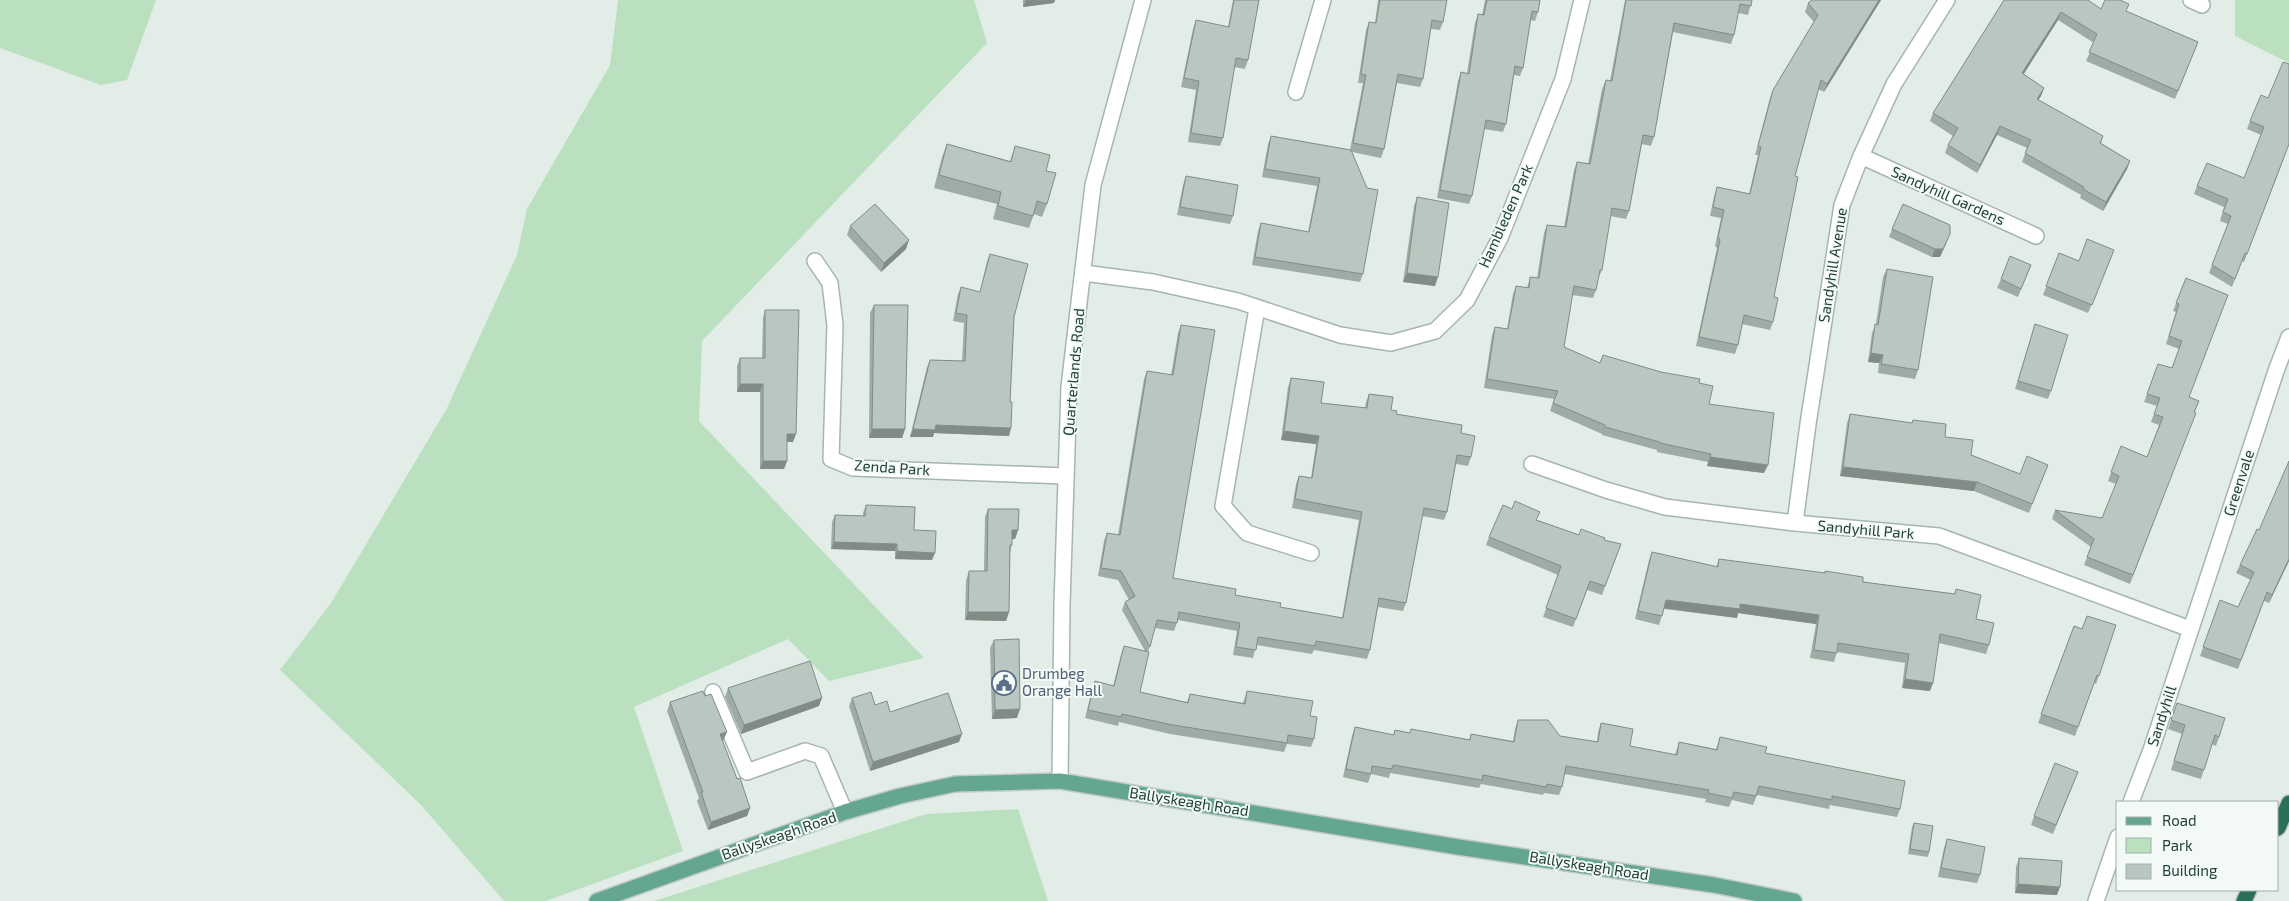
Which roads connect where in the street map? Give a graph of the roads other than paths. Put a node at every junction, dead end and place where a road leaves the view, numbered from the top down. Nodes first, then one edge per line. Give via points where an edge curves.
1 (1143, 0) edge
2 (1324, 0) edge
3 (1582, 0) edge
4 (1948, 0) edge
5 (1296, 92) dead end
6 (1861, 156) junction
7 (2036, 236) dead end
8 (815, 261) dead end
9 (1084, 273) junction
10 (1257, 308) junction
11 (2289, 337) edge
12 (1532, 464) dead end
13 (1066, 476) junction
14 (1795, 524) junction
15 (1312, 553) dead end
16 (2190, 629) junction
17 (713, 692) dead end
18 (1060, 781) junction
19 (2131, 801) edge
20 (2289, 803) edge
21 (845, 812) junction
22 (2279, 826) edge
23 (2116, 843) edge
24 (597, 901) edge
25 (1794, 901) edge
26 (2096, 901) edge

1 - 9 street, Quarterlands Road via 1093,184
2 - 5 street
3 - 10 street, Hambleden Park via 1563,79 1500,238 1467,300 1435,331 1391,343 1340,335
4 - 6 street, Sandyhill Avenue via 1894,84
6 - 7 street, Sandyhill Gardens
6 - 14 street, Sandyhill Avenue via 1842,205
8 - 13 street, Zenda Park via 830,283 835,325 831,459 853,468
9 - 10 street, Hambleden Park via 1153,282
9 - 13 street, Quarterlands Road via 1069,387
10 - 15 street via 1223,506 1247,534
11 - 16 street, Greenvale
12 - 14 street, Sandyhill Park via 1665,507
13 - 18 street, Quarterlands Road
14 - 16 street, Sandyhill Park via 1939,536
16 - 19 street, Sandyhill
17 - 21 street via 746,772 805,751 821,756
18 - 21 main road, Ballyskeagh Road via 955,784
18 - 25 main road, Ballyskeagh Road via 1458,847 1714,885
20 - 22 highway
21 - 24 main road, Ballyskeagh Road
23 - 26 street

